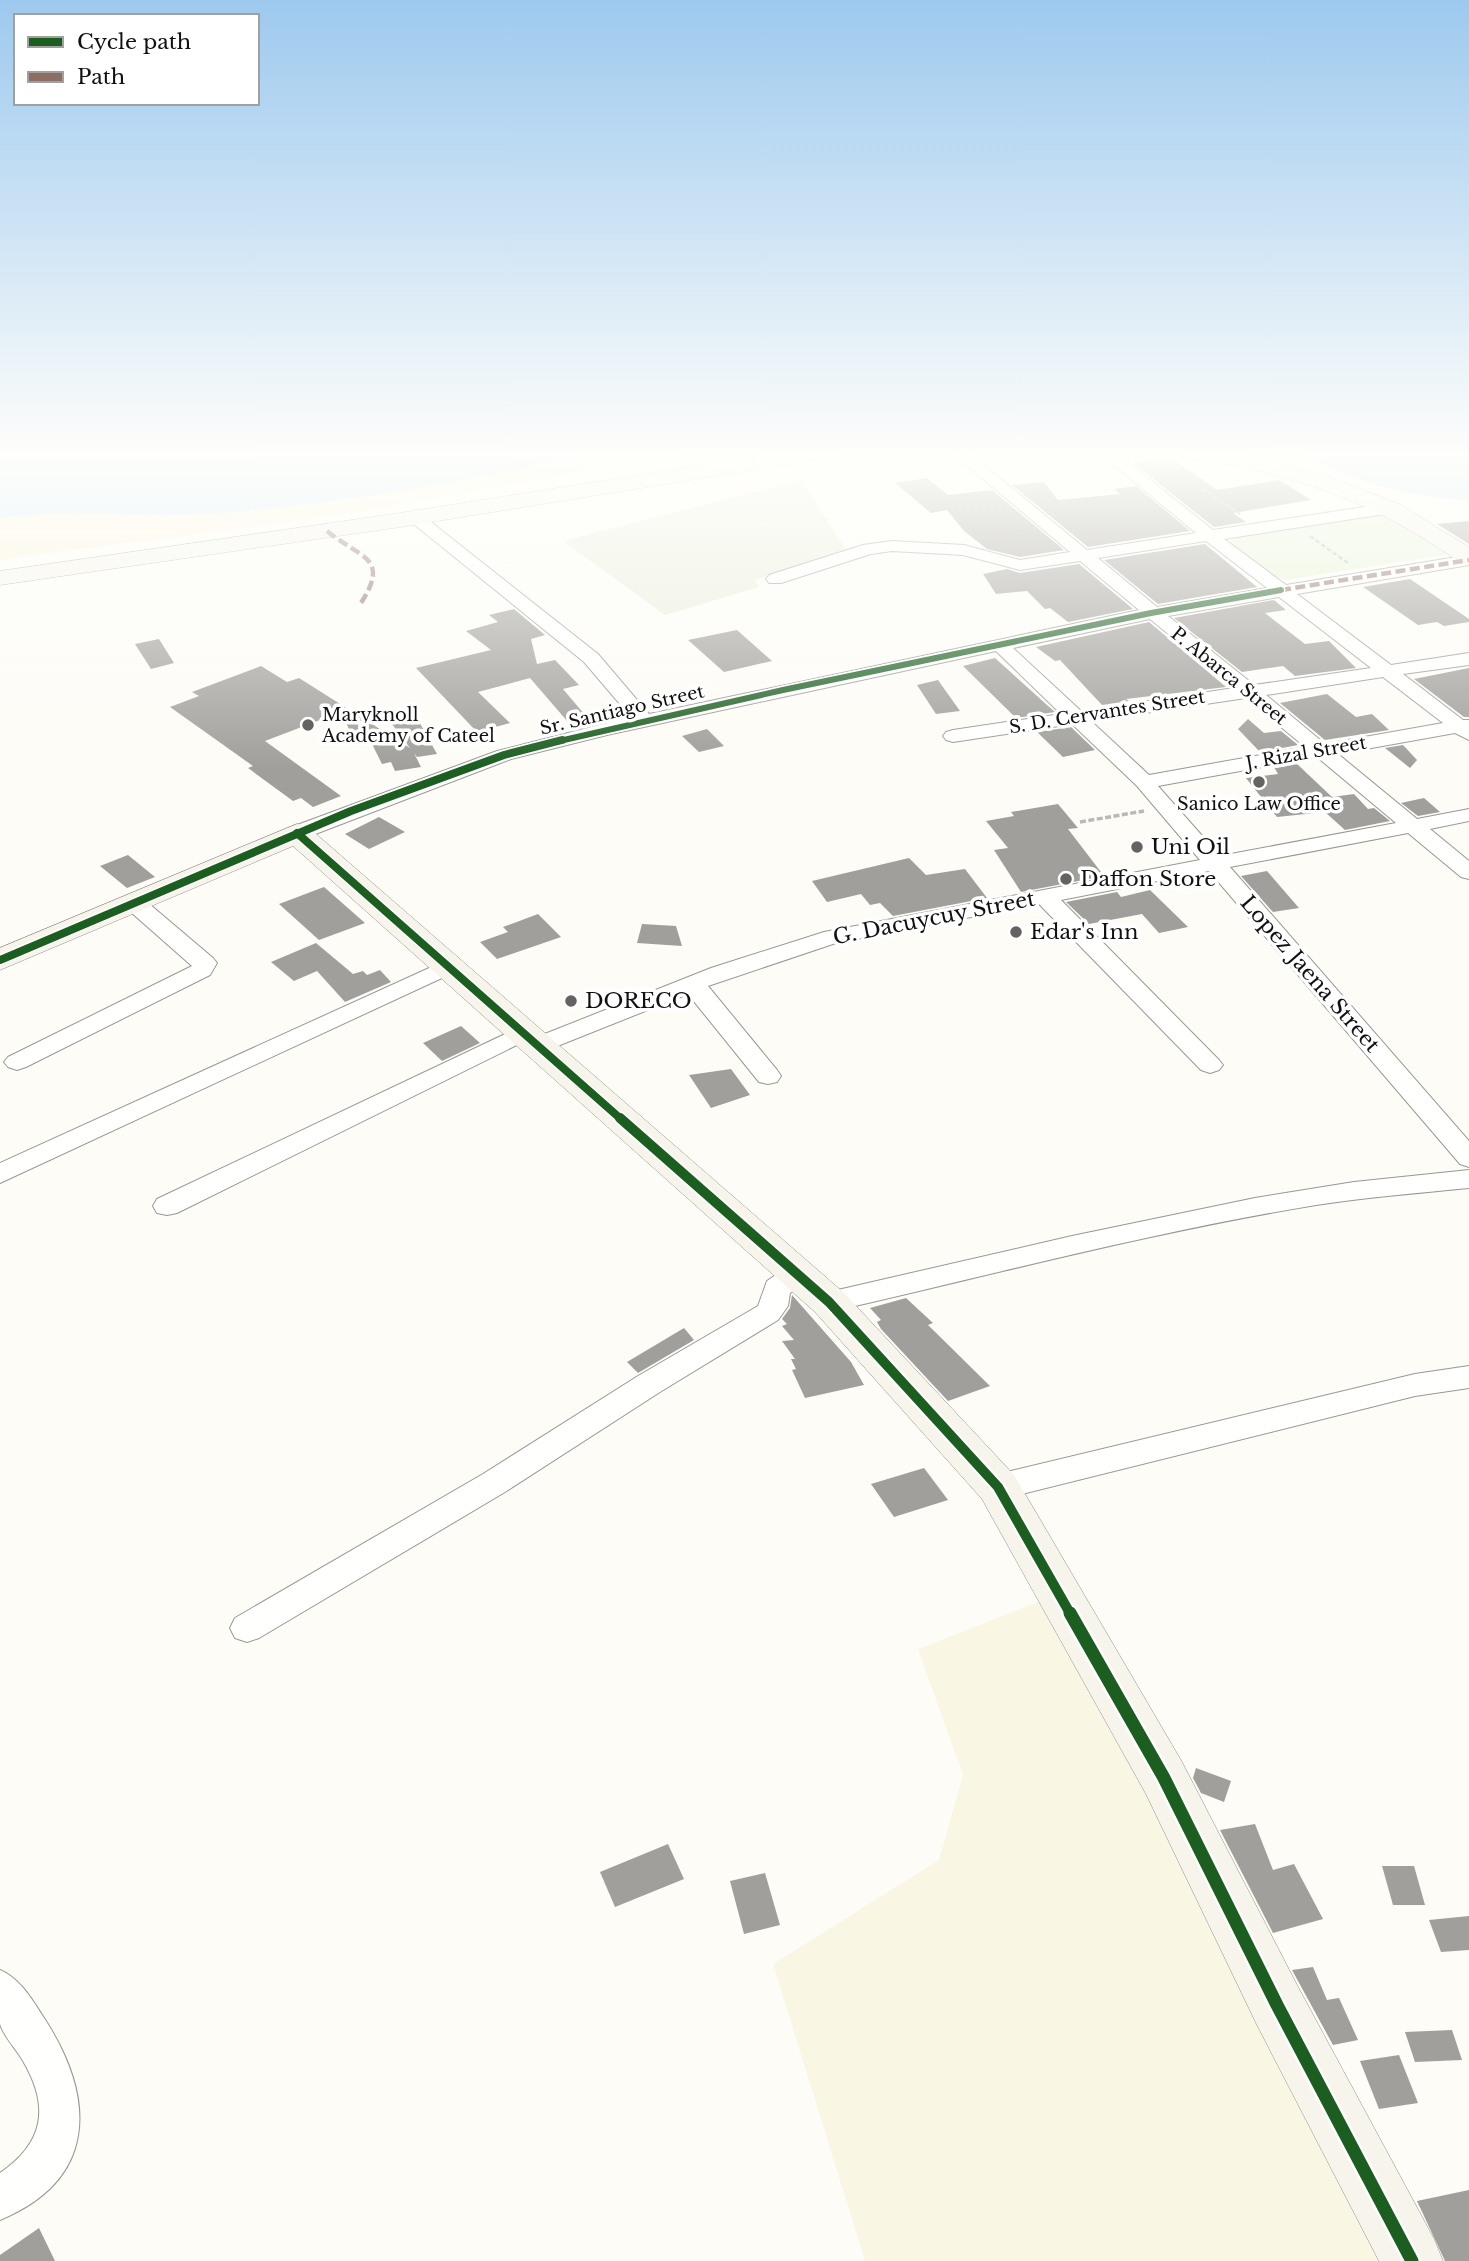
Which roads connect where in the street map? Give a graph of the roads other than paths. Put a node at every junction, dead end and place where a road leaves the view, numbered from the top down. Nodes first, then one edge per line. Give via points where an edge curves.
1 (142, 558) edge
2 (466, 558) edge
3 (842, 558) edge
4 (992, 558) edge
5 (1065, 558) edge
6 (1083, 558) edge
7 (1238, 558) edge
8 (1469, 559) edge
9 (0, 578) edge
10 (775, 579) dead end
11 (1280, 590) junction
12 (1151, 613) junction
13 (1000, 645) junction
14 (1469, 659) edge
15 (1387, 671) junction
16 (1248, 691) junction
17 (1077, 716) junction
18 (644, 720) junction
19 (1466, 729) edge
20 (953, 736) dead end
21 (1322, 751) junction
22 (1144, 782) junction
23 (1469, 815) edge
24 (1413, 825) junction
25 (297, 833) junction
26 (1212, 863) junction
27 (1469, 872) edge
28 (1045, 897) junction
29 (133, 902) junction
30 (0, 960) edge
31 (449, 966) junction
32 (693, 984) junction
33 (529, 1039) junction
34 (17, 1062) dead end
35 (1210, 1065) dead end
36 (768, 1076) dead end
37 (1469, 1157) edge
38 (0, 1174) edge
39 (1469, 1179) edge
40 (167, 1206) dead end
41 (813, 1288) junction
42 (1469, 1377) edge
43 (998, 1487) junction
44 (247, 1628) dead end
45 (0, 1990) edge
46 (0, 2198) edge
47 (1412, 2261) edge

1 - 9 street
2 - 18 street via 591,658
3 - 10 street
4 - 5 street via 1020,565
6 - 12 street, P. Abarca Street
7 - 11 street
8 - 11 street, Sr. Santiago Street
11 - 12 street, Sr. Santiago Street
11 - 15 street
12 - 13 street, Sr. Santiago Street
12 - 16 street, P. Abarca Street
13 - 17 street, Lopez Jaena Street
13 - 18 street, Sr. Santiago Street
14 - 15 street, S. D. Cervantes Street
15 - 16 street, S. D. Cervantes Street
15 - 19 street
16 - 17 street, S. D. Cervantes Street
16 - 21 street, P. Abarca Street
17 - 20 street, S. D. Cervantes Street
17 - 22 street, Lopez Jaena Street
18 - 25 street, Sr. Santiago Street via 505,755
19 - 21 street, J. Rizal Street
21 - 22 street, J. Rizal Street
21 - 24 street, P. Abarca Street
22 - 26 street, Lopez Jaena Street
23 - 24 street, G. Dacuycuy Street
24 - 26 street, G. Dacuycuy Street
24 - 27 street, P. Abarca Street
25 - 29 street, Sr. Santiago Street
25 - 31 street
26 - 28 street, G. Dacuycuy Street
26 - 37 street, Lopez Jaena Street
28 - 32 street, G. Dacuycuy Street via 832,937
28 - 35 street
29 - 30 street, Sr. Santiago Street
29 - 34 street via 202,960 202,970
31 - 33 street
31 - 38 street
32 - 33 street, G. Dacuycuy Street
32 - 36 street
33 - 40 street, G. Dacuycuy Street
33 - 41 street
39 - 41 street via 1319,1196
41 - 43 street
41 - 44 street via 778,1286 768,1313 494,1483
42 - 43 street via 1415,1385
43 - 47 street via 1164,1778
45 - 46 street via 46,2057 60,2098 60,2128 48,2158 24,2183

